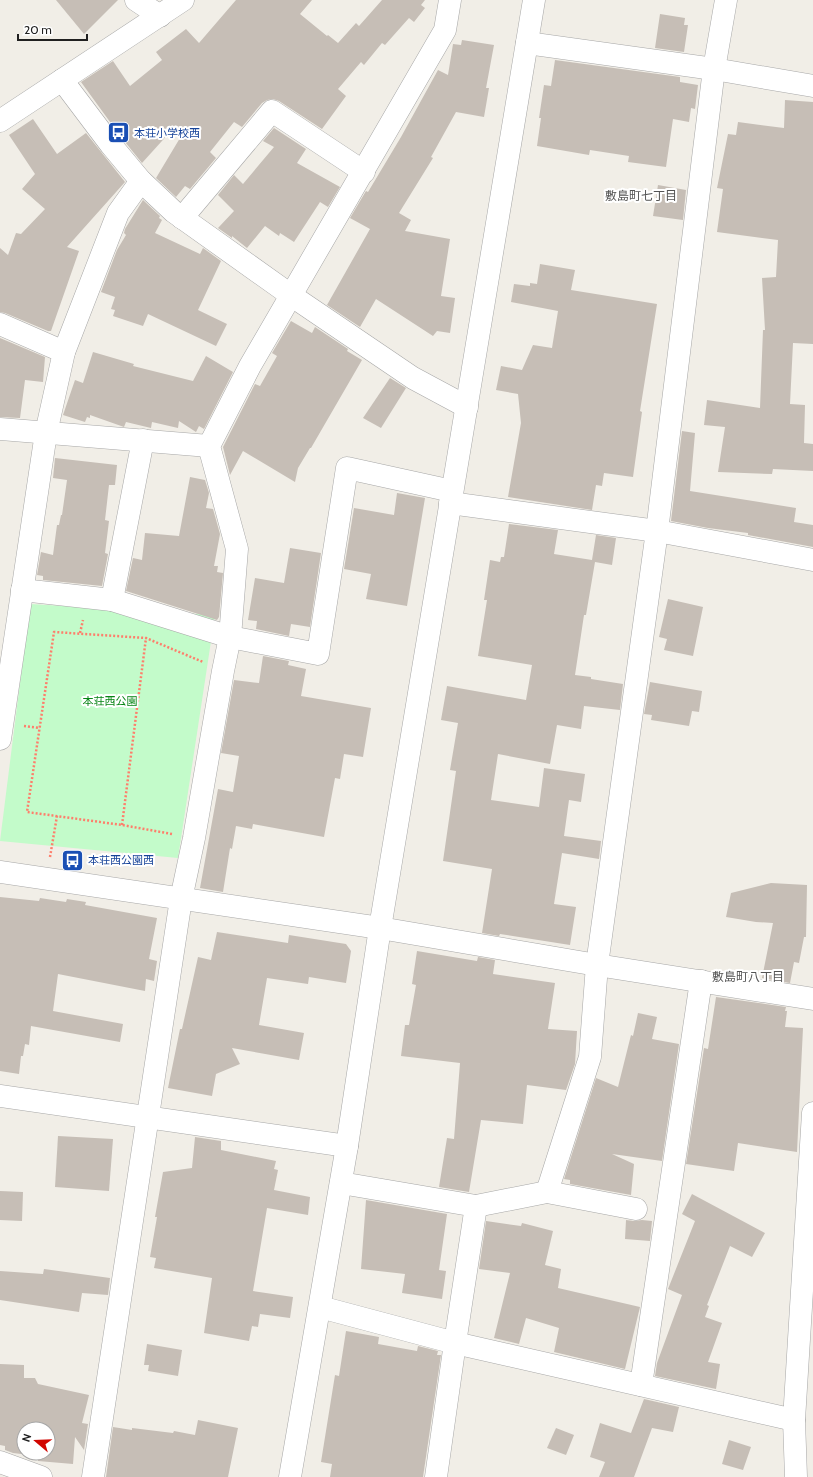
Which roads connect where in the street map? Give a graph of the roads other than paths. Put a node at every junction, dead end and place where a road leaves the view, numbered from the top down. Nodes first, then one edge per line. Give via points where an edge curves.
1 (136, 0) edge
2 (183, 0) edge
3 (450, 0) edge
4 (534, 0) edge
5 (726, 0) edge
6 (160, 16) junction
7 (527, 43) junction
8 (714, 69) junction
9 (62, 80) junction
10 (813, 86) edge
11 (0, 121) edge
12 (364, 172) junction
13 (141, 181) junction
14 (182, 218) junction
15 (292, 296) junction
16 (0, 324) edge
17 (64, 352) junction
18 (467, 407) junction
19 (0, 428) edge
20 (46, 433) junction
21 (143, 440) junction
22 (208, 446) junction
23 (451, 497) junction
24 (657, 531) junction
25 (813, 560) edge
26 (22, 590) junction
27 (112, 600) junction
28 (230, 637) junction
29 (0, 739) edge
30 (0, 872) edge
31 (181, 899) junction
32 (380, 928) junction
33 (597, 965) junction
34 (701, 981) junction
35 (813, 999) edge
36 (0, 1096) edge
37 (813, 1113) edge
38 (148, 1117) junction
39 (347, 1146) junction
40 (341, 1183) junction
41 (547, 1192) junction
42 (476, 1206) junction
43 (636, 1209) dead end
44 (320, 1307) junction
45 (455, 1343) junction
46 (641, 1385) junction
47 (794, 1420) junction
48 (0, 1462) edge
49 (41, 1477) edge
50 (93, 1477) edge
51 (290, 1477) edge
52 (436, 1477) edge
53 (796, 1477) edge

1 - 6 street
2 - 6 street
3 - 12 street via 446,30
4 - 7 street
5 - 8 street
6 - 9 street
7 - 8 street
7 - 18 street
8 - 10 street
8 - 24 street
9 - 11 street
9 - 13 street
12 - 14 street via 272,111
12 - 15 street
13 - 14 street
13 - 17 street via 118,213
14 - 15 street
15 - 18 street via 413,378
15 - 22 street via 250,366
16 - 17 street
17 - 20 street
18 - 23 street
19 - 20 street
20 - 21 street
20 - 26 street
21 - 22 street
21 - 27 street
22 - 28 street via 237,549
23 - 24 street
23 - 28 street via 347,468 318,654
23 - 32 street
24 - 25 street
24 - 33 street
26 - 27 street
26 - 29 street
27 - 28 street
28 - 31 street
30 - 31 street
31 - 32 street
31 - 38 street
32 - 33 street
32 - 39 street
33 - 34 street
33 - 41 street via 590,1057
34 - 35 street
34 - 46 street
36 - 38 street
37 - 47 street
38 - 39 street
38 - 50 street
39 - 40 street
40 - 42 street
40 - 44 street
41 - 42 street
41 - 43 street
42 - 45 street
44 - 45 street
44 - 51 street
45 - 46 street
45 - 52 street
46 - 47 street
47 - 53 street
48 - 49 street

